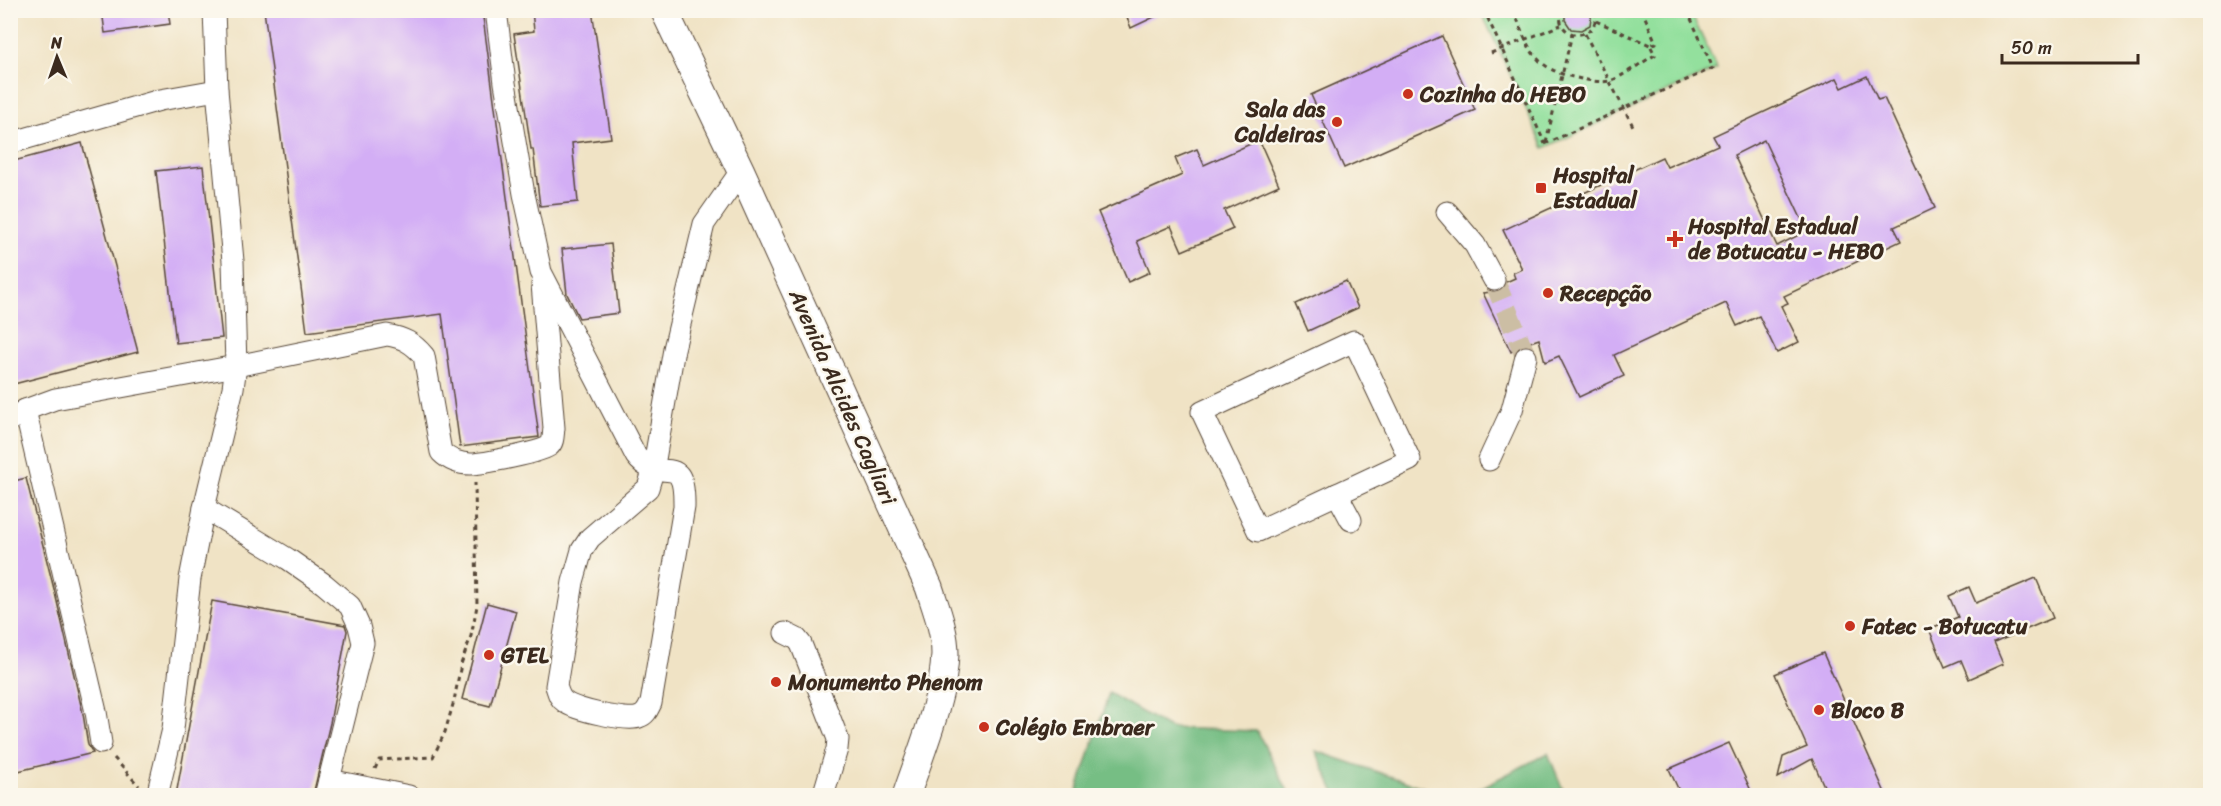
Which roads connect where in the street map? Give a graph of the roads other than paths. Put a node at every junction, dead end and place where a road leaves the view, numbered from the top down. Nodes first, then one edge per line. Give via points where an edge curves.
1 (214, 10) edge
2 (496, 10) edge
3 (664, 10) edge
4 (217, 90) junction
5 (10, 143) edge
6 (741, 171) junction
7 (1447, 212) dead end
8 (541, 272) junction
9 (1494, 280) tunnel mouth
10 (1526, 357) tunnel mouth
11 (236, 366) junction
12 (18, 415) edge
13 (1489, 460) dead end
14 (653, 471) junction
15 (1337, 494) junction
16 (204, 508) junction
17 (1351, 520) dead end
18 (785, 633) dead end
19 (101, 742) road end
20 (327, 788) edge
21 (150, 793) edge
22 (409, 795) edge
23 (823, 795) edge
24 (906, 795) edge

1 - 4 lane
2 - 8 lane via 524,194
3 - 6 main road, Avenida Alcides Cagliari
4 - 5 lane via 160,100
4 - 11 lane via 233,261
6 - 14 lane via 704,224 674,349
6 - 24 main road, Avenida Alcides Cagliari via 926,579 942,628 943,679
7 - 9 lane via 1474,245
8 - 11 lane via 553,439 550,446 539,451 471,464 449,460 441,452 424,357 416,346 402,338 387,335
8 - 14 lane via 636,456
10 - 13 lane via 1512,410
11 - 12 lane via 56,399
11 - 16 lane
12 - 19 lane
14 - 14 lane via 648,488 585,543 573,582 556,686 565,703 597,714 637,719 651,703 684,507 684,486 678,474 672,470
15 - 15 lane via 1410,460 1354,341 1202,412 1258,531
15 - 17 lane
16 - 20 lane via 324,584 350,606 359,626 363,643
16 - 21 lane via 190,579 173,729
18 - 23 lane via 801,644 837,733 837,749
20 - 22 lane via 371,788

